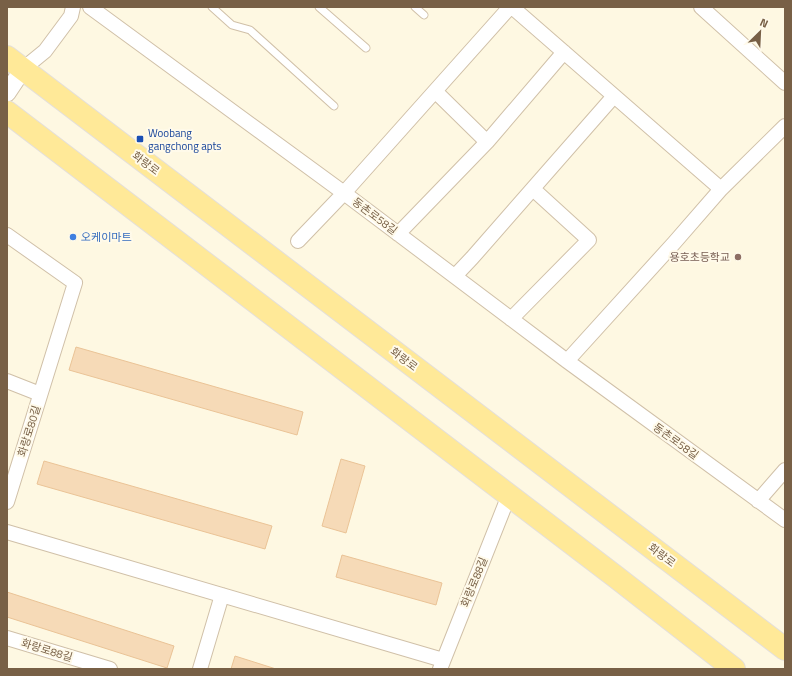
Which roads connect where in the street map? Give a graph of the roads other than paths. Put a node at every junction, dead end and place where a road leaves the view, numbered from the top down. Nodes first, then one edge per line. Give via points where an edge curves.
1 (73, 7) edge
2 (90, 7) edge
3 (212, 7) edge
4 (320, 7) edge
5 (415, 7) edge
6 (511, 7) edge
7 (701, 7) edge
8 (424, 15) dead end
9 (366, 48) dead end
10 (564, 52) junction
11 (15, 63) edge
12 (785, 83) edge
13 (435, 90) junction
14 (7, 93) edge
15 (614, 96) junction
16 (334, 106) dead end
17 (7, 112) edge
18 (785, 126) edge
19 (487, 142) junction
20 (533, 189) junction
21 (720, 190) junction
22 (344, 193) junction
23 (398, 234) junction
24 (7, 235) edge
25 (298, 241) dead end
26 (455, 276) junction
27 (511, 319) junction
28 (567, 361) junction
29 (7, 380) edge
30 (40, 394) junction
31 (785, 470) edge
32 (509, 495) junction
33 (758, 501) junction
34 (7, 502) edge
35 (785, 520) edge
36 (7, 532) edge
37 (222, 595) junction
38 (7, 638) edge
39 (785, 649) edge
40 (442, 664) edge
41 (110, 669) edge
42 (200, 669) edge
43 (734, 669) edge

1 - 11 street via 71,16 45,51
2 - 22 street
3 - 16 lane via 232,25 250,30
4 - 9 lane
5 - 8 lane
6 - 10 street
6 - 13 street, 동촌로58길
7 - 12 street
10 - 15 street
10 - 19 street
11 - 14 street
11 - 39 main road, 화랑로
13 - 19 street
13 - 22 street, 동촌로58길
15 - 20 street
15 - 21 street
17 - 32 main road
18 - 21 street
19 - 23 street
20 - 26 street
20 - 27 street via 589,240
21 - 28 street
22 - 23 street, 동촌로58길
22 - 25 street
23 - 26 street, 동촌로58길
24 - 30 street via 74,283
26 - 27 street, 동촌로58길
27 - 28 street, 동촌로58길
28 - 33 street, 동촌로58길
29 - 30 street, 화랑로80길
30 - 34 street, 화랑로80길
31 - 33 street
32 - 40 street, 화랑로88길
32 - 43 main road
33 - 35 street, 동촌로58길
36 - 37 street
37 - 40 street
37 - 42 street
38 - 41 street, 화랑로88길

